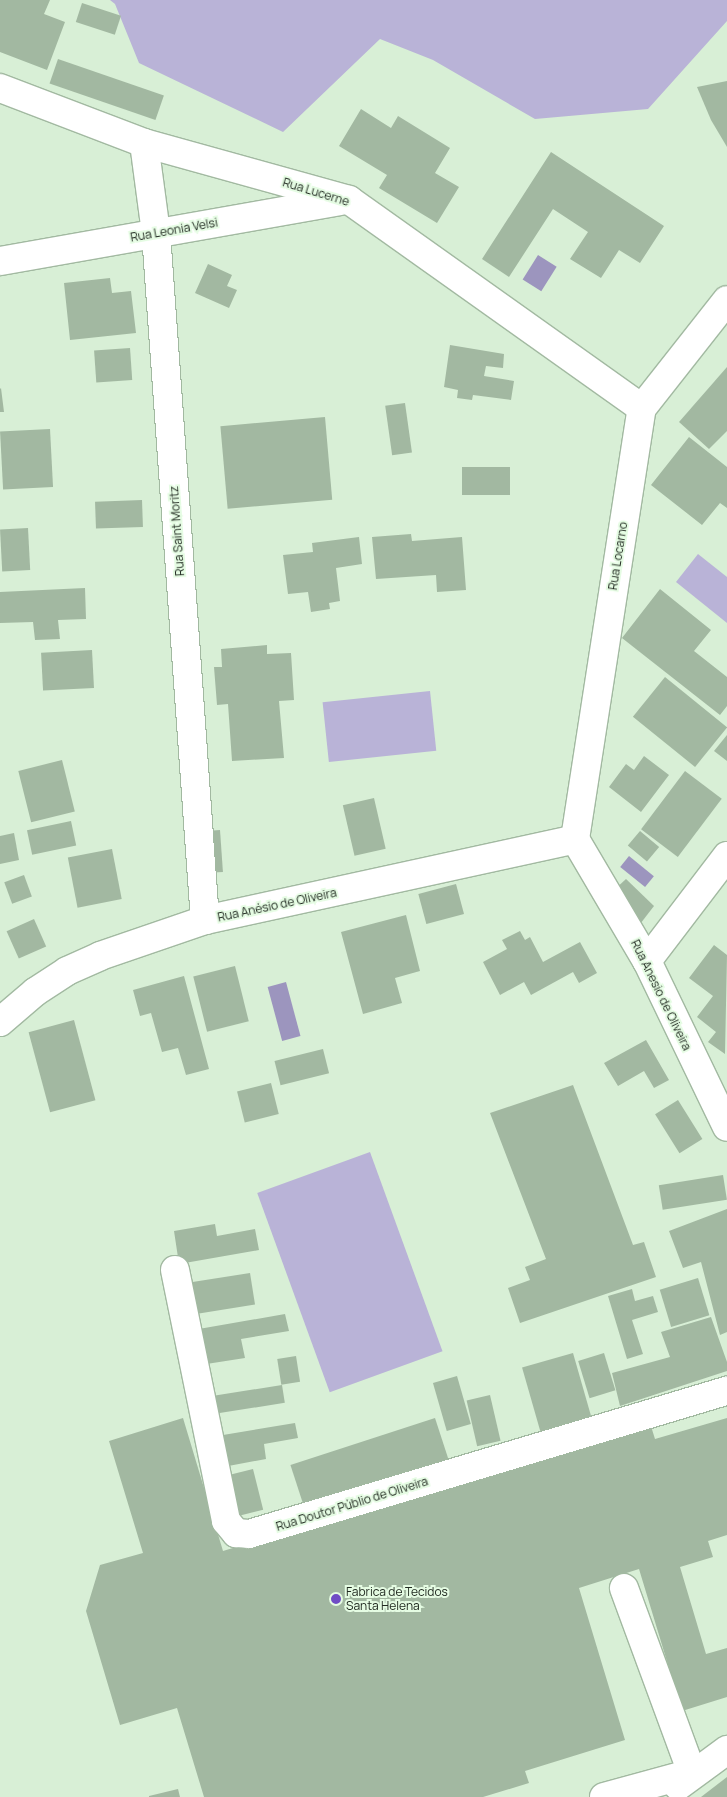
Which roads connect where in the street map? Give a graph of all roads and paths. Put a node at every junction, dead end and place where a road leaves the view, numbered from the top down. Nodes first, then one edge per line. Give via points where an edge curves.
1 (0, 88) edge
2 (144, 143) junction
3 (349, 200) junction
4 (156, 233) junction
5 (0, 261) edge
6 (727, 300) edge
7 (642, 408) junction
8 (575, 839) junction
9 (727, 856) edge
10 (205, 920) junction
11 (647, 961) junction
12 (0, 1022) edge
13 (727, 1127) edge
14 (175, 1270) dead end
15 (727, 1391) edge
16 (624, 1588) dead end
17 (727, 1750) edge
18 (691, 1772) junction
19 (610, 1795) edge
20 (666, 1797) edge

1 - 2 street, Rua Lucerne
2 - 3 street, Rua Lucerne
2 - 4 street, Rua Saint Moritz
3 - 4 street, Rua Leonia Velsi
3 - 7 street, Rua Lucerne
4 - 5 street, Rua Leonia Velsi
4 - 10 street, Rua Saint Moritz
6 - 7 street, Rua Locarno
7 - 8 street, Rua Locarno
8 - 10 street, Rua Anésio de Oliveira
8 - 11 street, Rua Anesio de Oliveira
9 - 11 street
10 - 12 street, Rua Anésio de Oliveira via 100,956 67,971 35,992
11 - 13 street, Rua Anesio de Oliveira
14 - 15 street, Rua Doutor Públio de Oliveira via 226,1521 236,1533 250,1534
16 - 18 street
17 - 18 street
18 - 19 street
18 - 20 street

